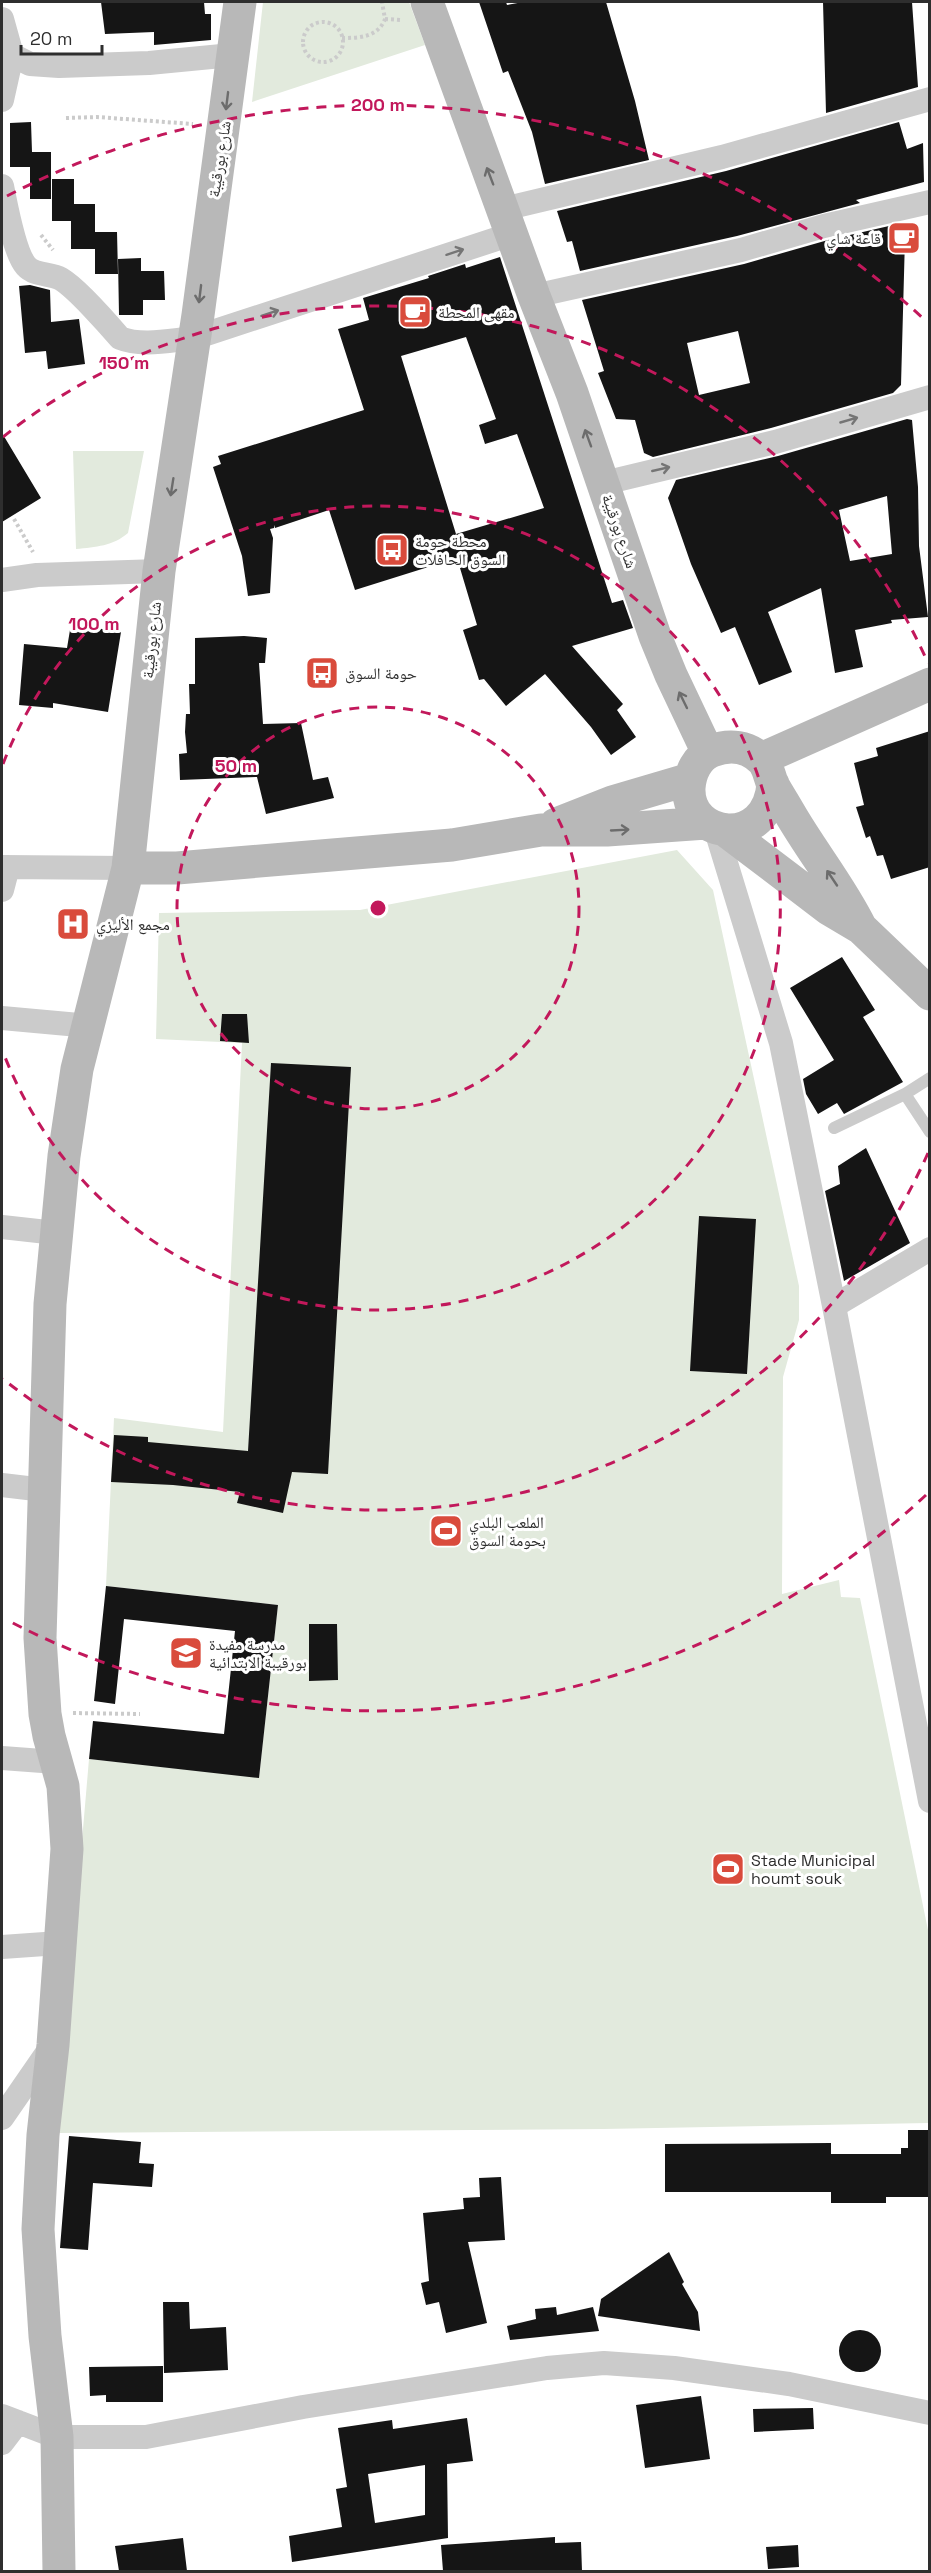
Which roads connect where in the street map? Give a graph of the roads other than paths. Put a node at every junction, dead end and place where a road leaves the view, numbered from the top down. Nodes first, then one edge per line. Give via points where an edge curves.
1 (240, 2) edge
2 (427, 2) edge
3 (2, 25) edge
4 (12, 55) junction
5 (232, 55) junction
6 (930, 99) edge
7 (2, 100) edge
8 (2, 186) edge
9 (930, 202) edge
10 (507, 222) junction
11 (12, 261) edge
12 (534, 296) junction
13 (194, 338) junction
14 (930, 397) edge
15 (604, 483) junction
16 (159, 571) junction
17 (2, 580) edge
18 (930, 684) edge
19 (708, 753) junction
20 (767, 771) junction
21 (690, 779) junction
22 (715, 827) junction
23 (540, 830) junction
24 (5, 867) edge
25 (128, 868) junction
26 (2, 890) edge
27 (861, 928) junction
28 (930, 994) edge
29 (2, 1018) edge
30 (90, 1026) junction
31 (930, 1078) edge
32 (905, 1094) junction
33 (834, 1128) dead end
34 (930, 1132) edge
35 (2, 1227) edge
36 (56, 1233) junction
37 (930, 1248) edge
38 (834, 1306) junction
39 (2, 1485) edge
40 (44, 1490) junction
41 (2, 1758) edge
42 (56, 1762) junction
43 (930, 1801) edge
44 (59, 1943) junction
45 (2, 1947) edge
46 (53, 2045) junction
47 (2, 2118) edge
48 (930, 2413) edge
49 (10, 2419) edge
50 (57, 2437) junction
51 (2, 2443) edge
52 (58, 2571) edge

1 - 5 main road, شارع بورقيبة
10 -> 2 main road, شارع بورقيبة
3 - 4 street
4 - 5 street via 30,64 59,66 138,64
4 - 7 street
5 -> 13 main road, شارع بورقيبة
6 - 10 street
8 - 11 street
9 - 12 street via 741,250
10 - 12 main road, شارع بورقيبة
13 -> 10 street
11 - 13 street via 64,281 120,338 129,342
15 -> 12 main road, شارع بورقيبة
13 -> 16 main road, شارع بورقيبة
15 -> 14 street via 775,442
19 -> 15 main road, شارع بورقيبة via 655,636
16 - 17 street
16 - 25 main road, شارع بورقيبة
18 - 20 main road
19 - 20 main road via 726,746 745,749
19 - 21 main road via 696,764
20 - 22 main road via 772,799 765,813 740,829
27 -> 20 main road
21 - 22 main road via 689,795 695,811
21 - 23 main road via 612,802
23 -> 22 main road
22 - 27 main road
22 - 38 street via 781,1042
23 - 25 main road via 452,845 177,868
24 - 25 street
24 - 26 street
25 - 30 main road, شارع بورقيبة
27 - 28 main road
29 - 30 street
30 - 36 main road, شارع بورقيبة via 77,1069
31 - 32 lane
32 - 33 lane
32 - 34 lane
35 - 36 street
36 - 40 main road, شارع بورقيبة
37 - 38 street
38 - 43 street
39 - 40 street
40 - 42 main road, شارع بورقيبة via 40,1638 45,1714
41 - 42 street
42 - 44 main road, شارع بورقيبة via 63,1786 67,1849
44 - 45 street
44 - 46 main road, شارع بورقيبة
46 - 47 street
46 - 50 main road, شارع بورقيبة via 38,2229
48 - 50 street via 789,2384 604,2363 547,2368 314,2405 146,2437
49 - 50 street
49 - 51 street
50 - 52 main road, شارع بورقيبة

